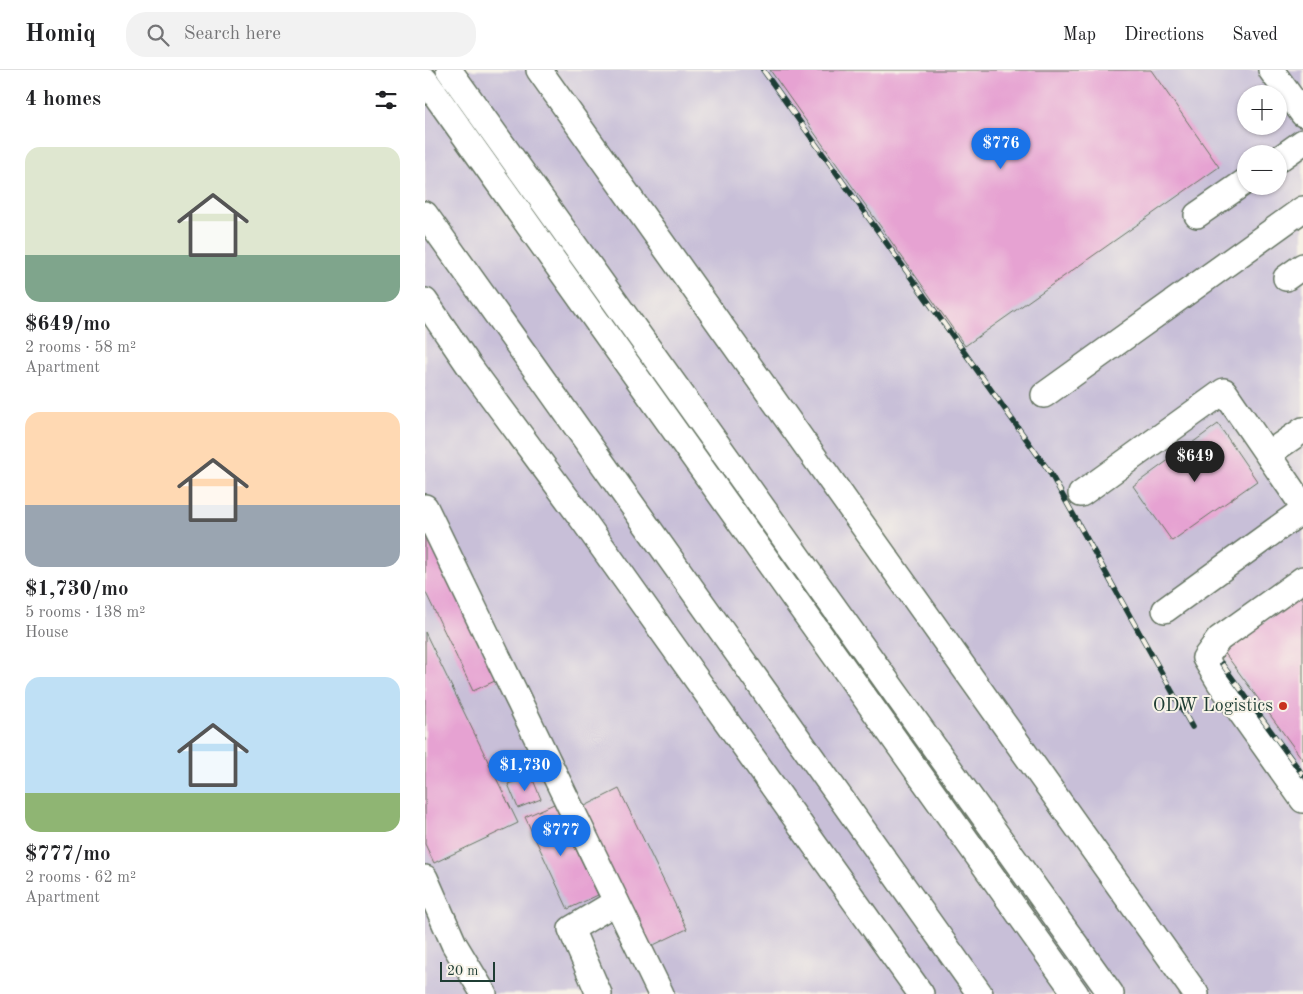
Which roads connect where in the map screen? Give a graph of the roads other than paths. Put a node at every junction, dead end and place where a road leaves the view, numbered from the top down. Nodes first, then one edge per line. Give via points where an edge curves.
1 (449, 70) edge
2 (539, 70) edge
3 (1271, 70) edge
4 (425, 80) edge
5 (1303, 114) edge
6 (1303, 142) edge
7 (1287, 153) edge
8 (1237, 187) edge
9 (1303, 209) edge
10 (425, 214) edge
11 (1197, 215) dead end
12 (425, 301) edge
13 (1044, 395) dead end
14 (1303, 430) edge
15 (1268, 454) junction
16 (1081, 494) dead end
17 (1303, 506) edge
18 (425, 507) edge
19 (1303, 510) edge
20 (1303, 579) edge
21 (1165, 610) dead end
22 (1303, 800) edge
23 (425, 878) edge
24 (616, 902) junction
25 (484, 994) edge
26 (599, 994) edge
27 (661, 994) edge
28 (921, 994) edge
29 (980, 994) edge
30 (1076, 994) edge
31 (1111, 994) edge
32 (1196, 994) edge

1 - 31 street
2 - 32 street
3 - 5 street
4 - 30 street
6 - 7 street
8 - 11 street
9 - 13 street
10 - 29 street
12 - 28 street
14 - 15 street
15 - 16 street via 1224,391
15 - 17 street
18 - 24 street
19 - 21 street
20 - 22 street via 1219,639 1205,658
23 - 25 street via 454,944
24 - 26 street via 571,929
24 - 27 street

